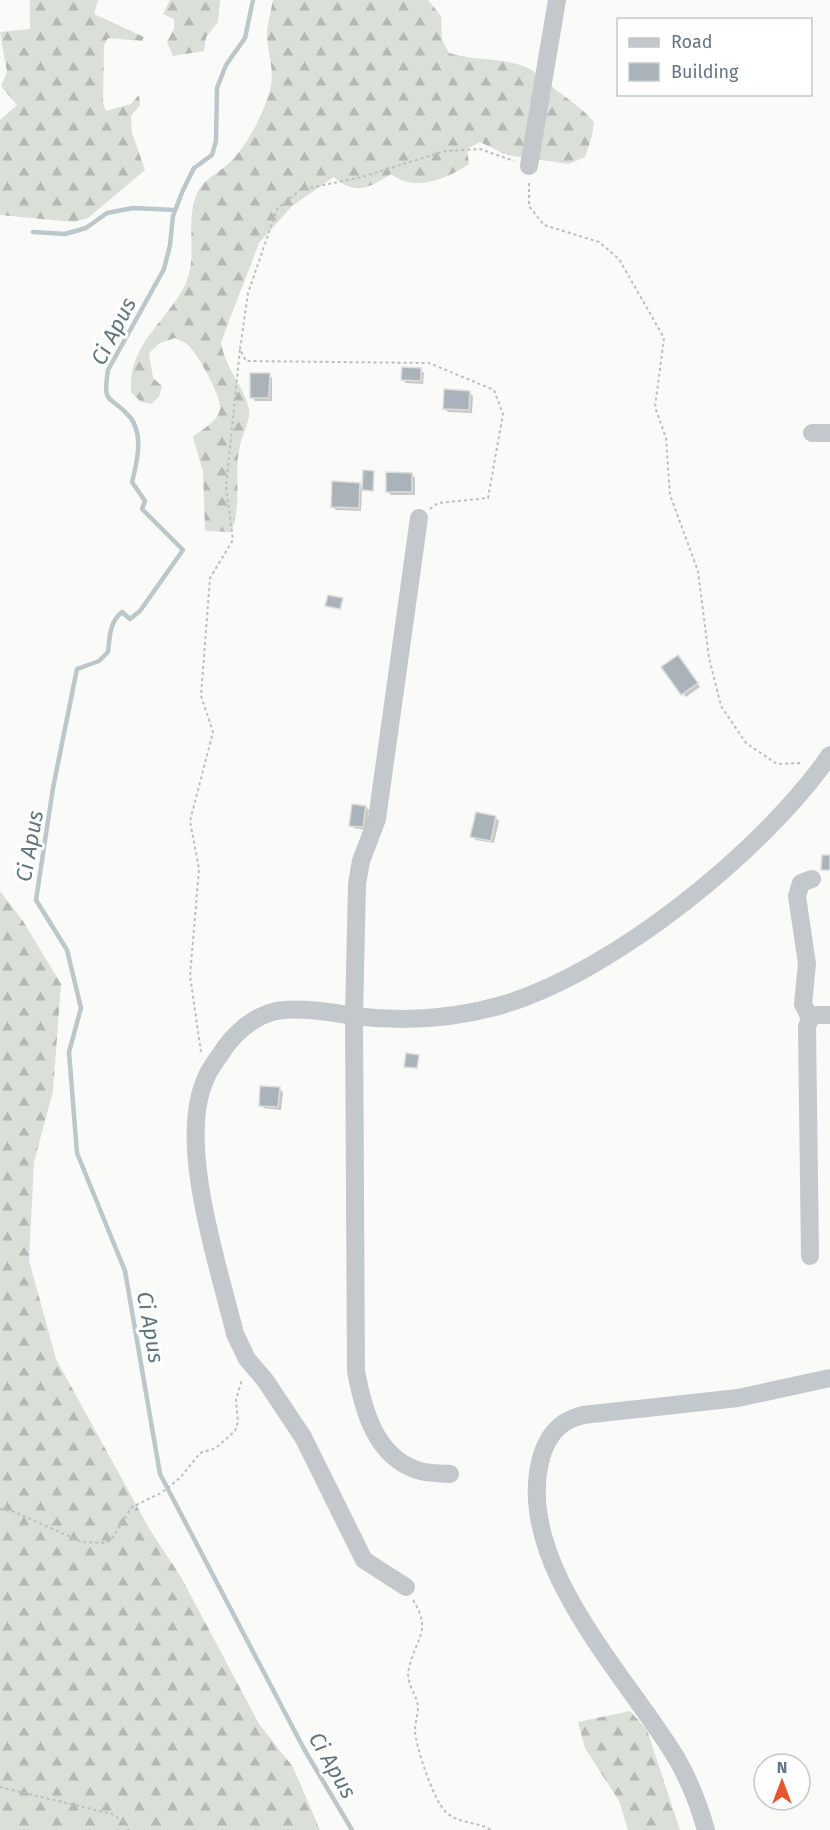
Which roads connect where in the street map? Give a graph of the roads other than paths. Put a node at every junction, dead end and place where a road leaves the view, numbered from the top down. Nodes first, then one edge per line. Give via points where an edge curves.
1 (557, 0) edge
2 (529, 166) road end
3 (419, 518) road end
4 (830, 755) edge
5 (812, 879) dead end
6 (830, 1015) edge
7 (354, 1016) junction
8 (810, 1018) junction
9 (810, 1256) dead end
10 (830, 1378) edge
11 (450, 1474) dead end
12 (406, 1587) road end
13 (706, 1830) edge

1 - 2 street
3 - 7 street via 377,819 357,884
4 - 7 street via 808,787 764,834 656,922 569,977 503,1005 449,1016 402,1020
5 - 8 street via 801,883 797,896 807,964 802,1004
6 - 8 street
7 - 11 street via 356,1371 362,1407 386,1449 399,1460 418,1470
7 - 12 street via 276,1011 254,1020 228,1042 205,1079 196,1117 196,1160 235,1334 247,1359 303,1437 364,1560
8 - 9 street
10 - 13 street via 738,1398 583,1415 561,1424 543,1451 536,1506 547,1551 568,1596 677,1759 698,1800

